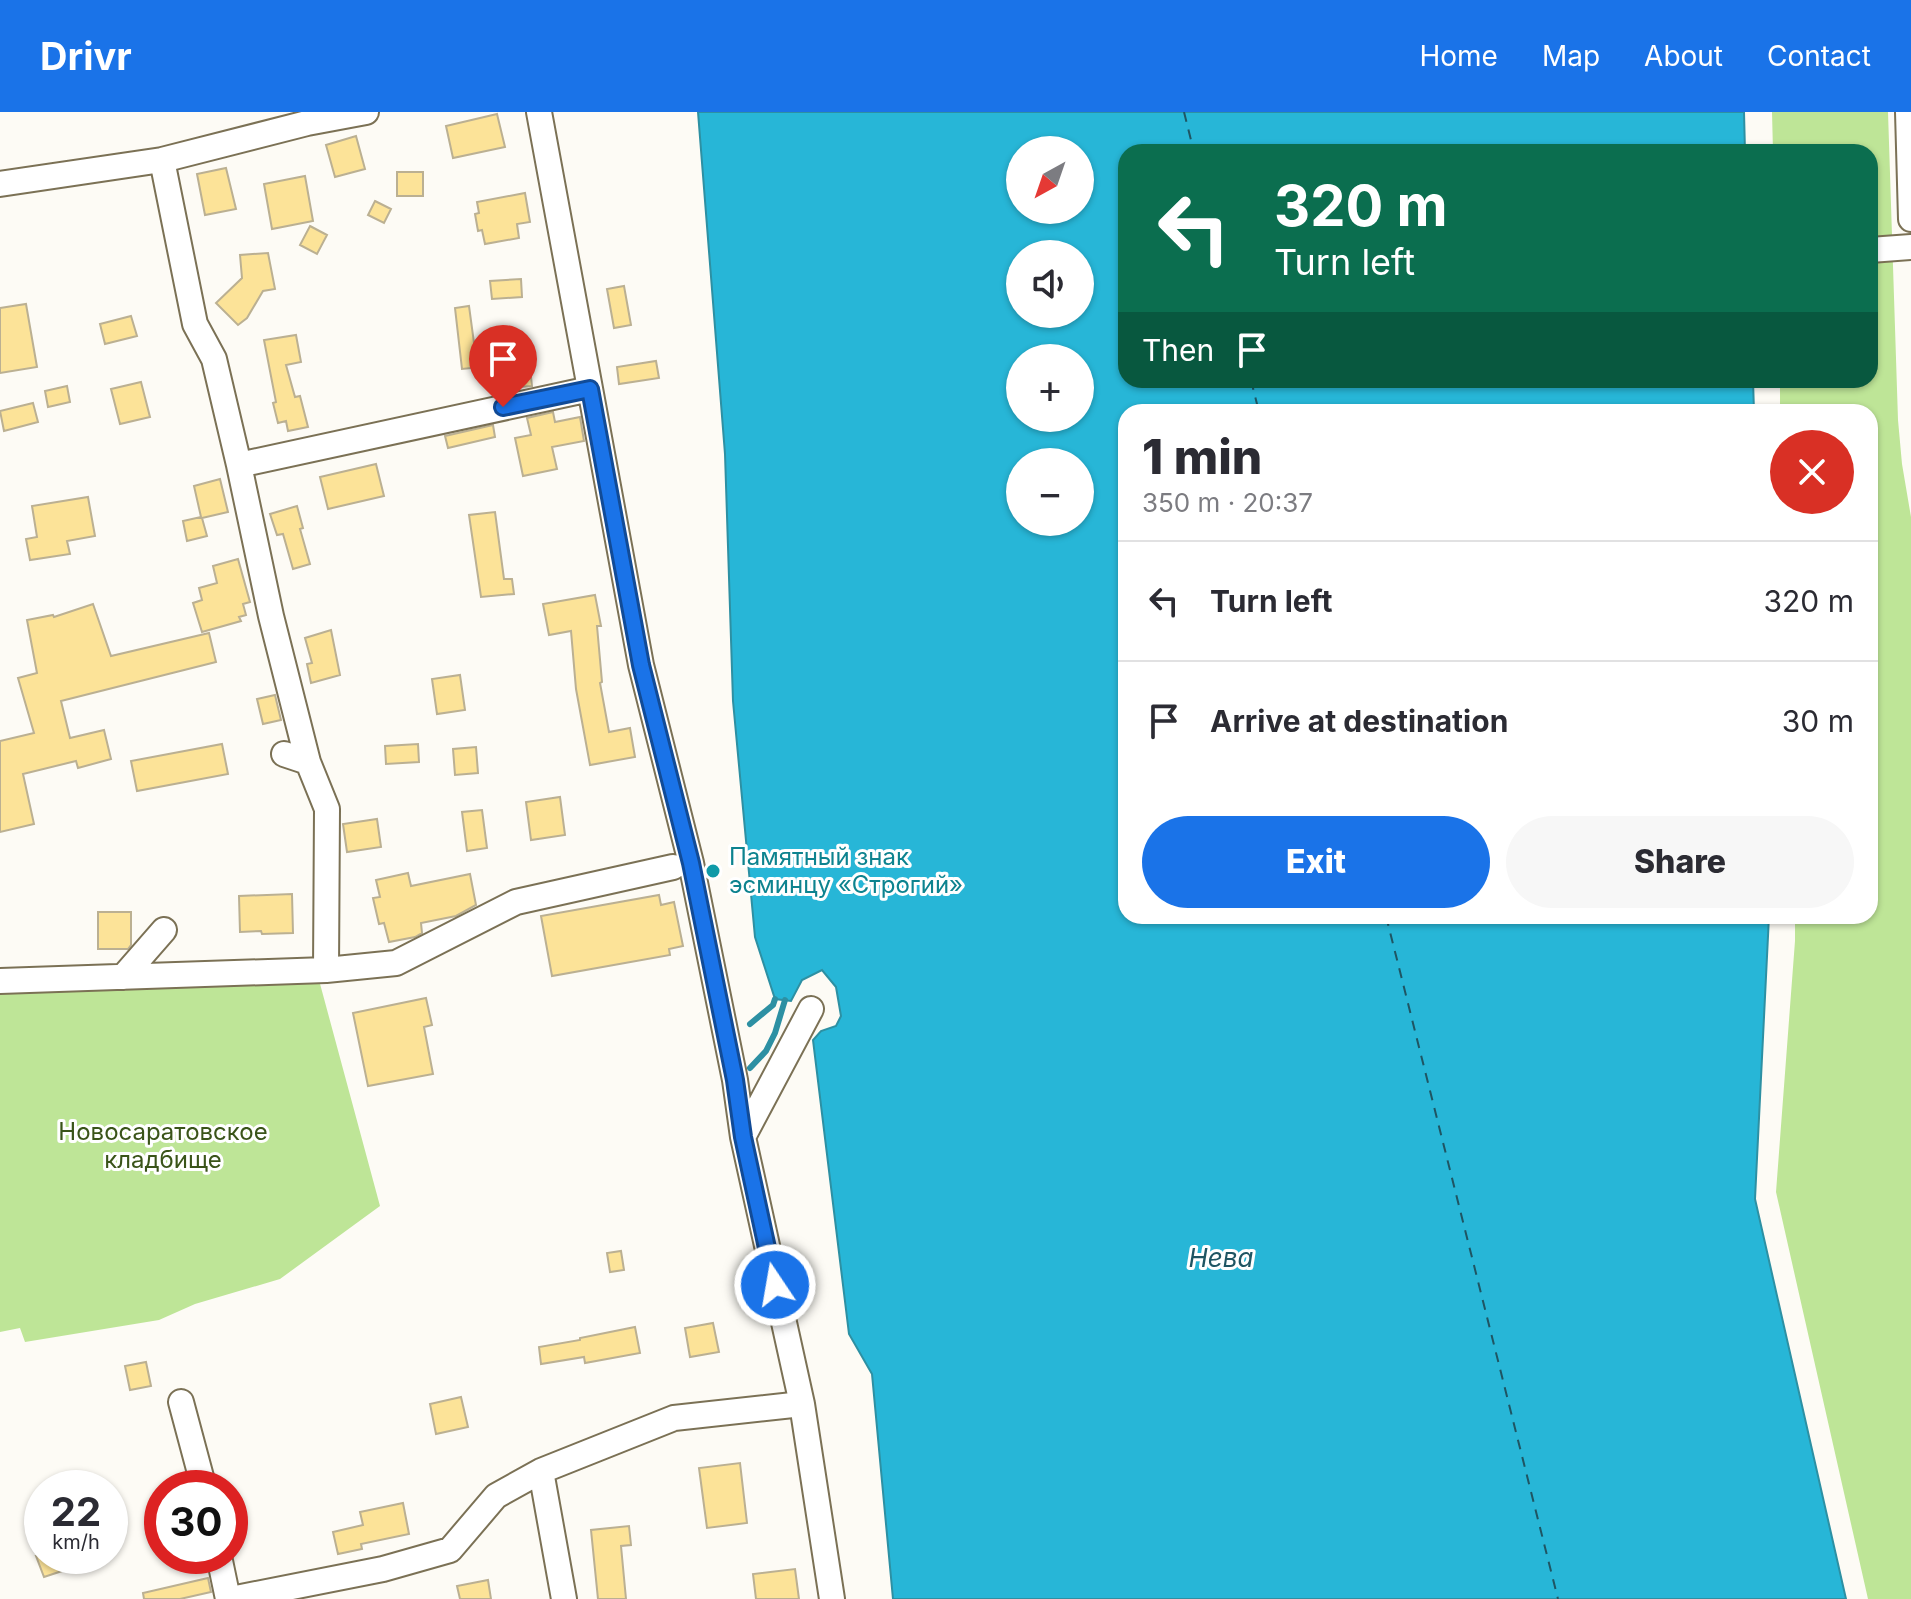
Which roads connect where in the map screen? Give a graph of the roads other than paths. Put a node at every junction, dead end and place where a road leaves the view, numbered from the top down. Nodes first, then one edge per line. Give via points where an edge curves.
1 (366, 112) edge
2 (539, 112) edge
3 (1908, 112) edge
4 (162, 160) junction
5 (0, 184) edge
6 (1911, 219) edge
7 (1911, 247) edge
8 (1878, 249) edge
9 (590, 389) junction
10 (239, 465) junction
11 (284, 754) dead end
12 (308, 762) junction
13 (673, 867) dead end
14 (164, 930) dead end
15 (336, 969) junction
16 (123, 977) junction
17 (0, 981) edge
18 (811, 1009) dead end
19 (743, 1137) junction
20 (181, 1402) dead end
21 (802, 1404) junction
22 (199, 1470) edge
23 (541, 1471) junction
24 (223, 1574) edge
25 (229, 1599) edge
26 (564, 1599) edge
27 (832, 1599) edge

1 - 4 street
2 - 9 street
3 - 6 street
4 - 5 street
4 - 10 street via 195,324 214,359
7 - 8 street
9 - 10 street
9 - 19 street via 641,665 691,863
10 - 12 street
11 - 12 street
12 - 15 street via 327,809
13 - 15 street via 516,902 396,963
14 - 16 street
15 - 16 street
16 - 17 street
18 - 19 street
19 - 21 street
20 - 22 street
21 - 23 street via 674,1418
21 - 27 street
23 - 25 street via 496,1496 450,1550 383,1569
23 - 26 street
24 - 25 street

